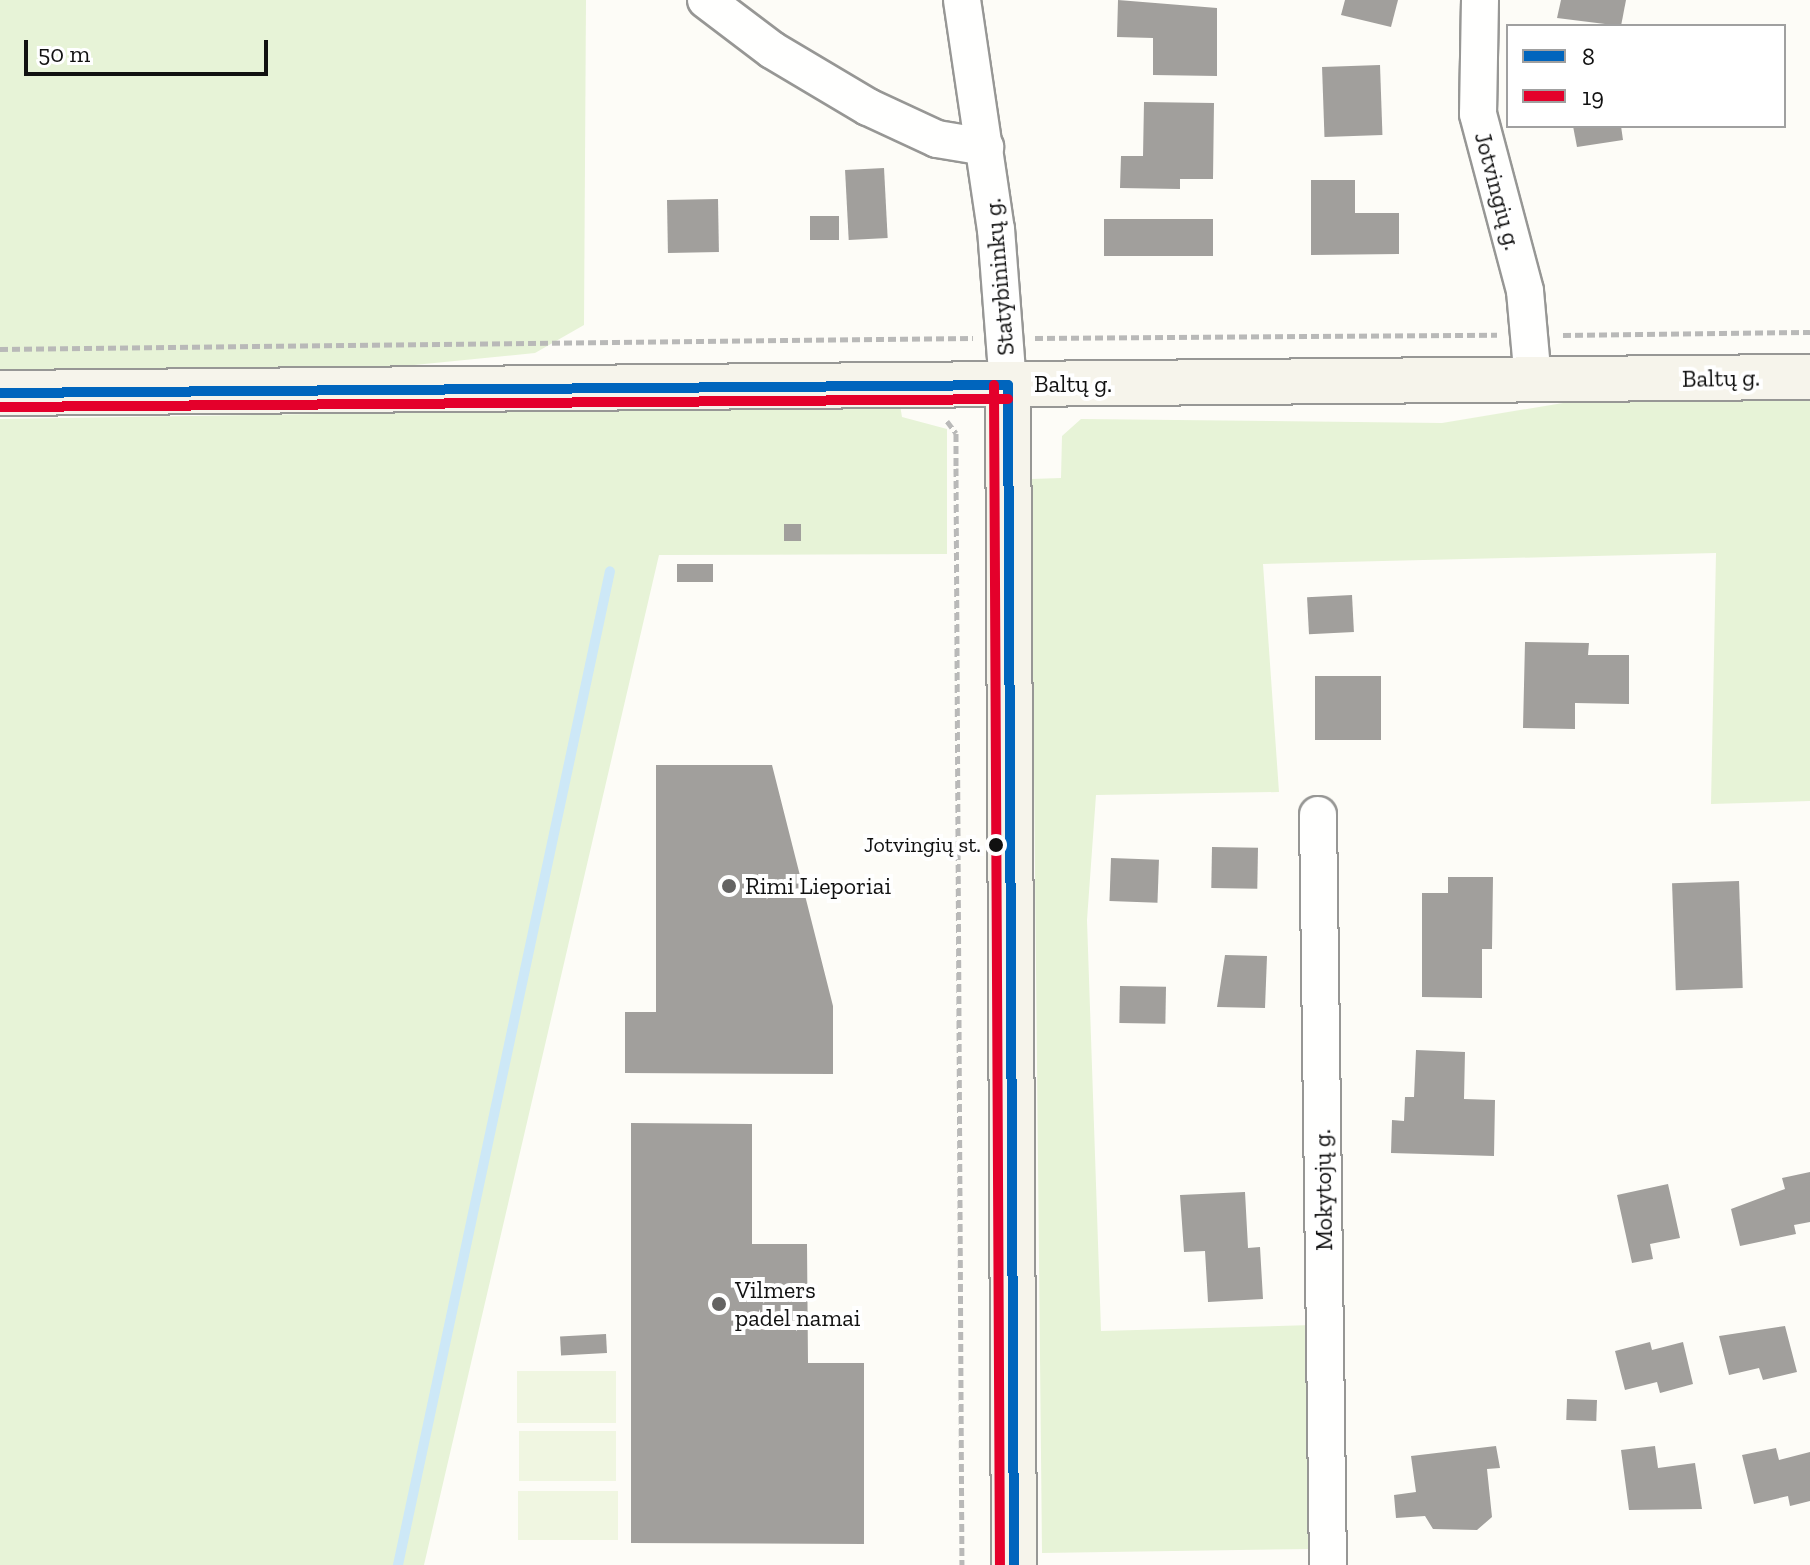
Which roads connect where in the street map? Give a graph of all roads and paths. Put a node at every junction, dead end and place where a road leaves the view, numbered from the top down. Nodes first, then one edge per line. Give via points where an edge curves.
1 (706, 0) edge
2 (962, 0) edge
3 (1480, 0) edge
4 (985, 147) junction
5 (1810, 332) edge
6 (1529, 335) junction
7 (1006, 338) junction
8 (0, 349) edge
9 (1810, 377) edge
10 (1533, 381) junction
11 (1008, 385) junction
12 (0, 393) edge
13 (939, 416) dead end
14 (1318, 815) dead end
15 (962, 1565) edge
16 (1014, 1565) edge
17 (1328, 1565) edge

1 - 4 street via 772,50 868,107 937,139
2 - 4 street, Statybininkų g.
3 - 6 street, Jotvingių g. via 1478,114
4 - 7 street, Statybininkų g.
5 - 6 path
6 - 7 path
6 - 10 street, Jotvingių g.
7 - 8 path
7 - 11 street, Statybininkų g.
9 - 10 main road, Baltų g.
10 - 11 main road, Baltų g.
11 - 12 main road, Baltų g.
11 - 16 main road, Statybininkų g.
13 - 15 path via 956,433
14 - 17 street, Mokytojų g.

